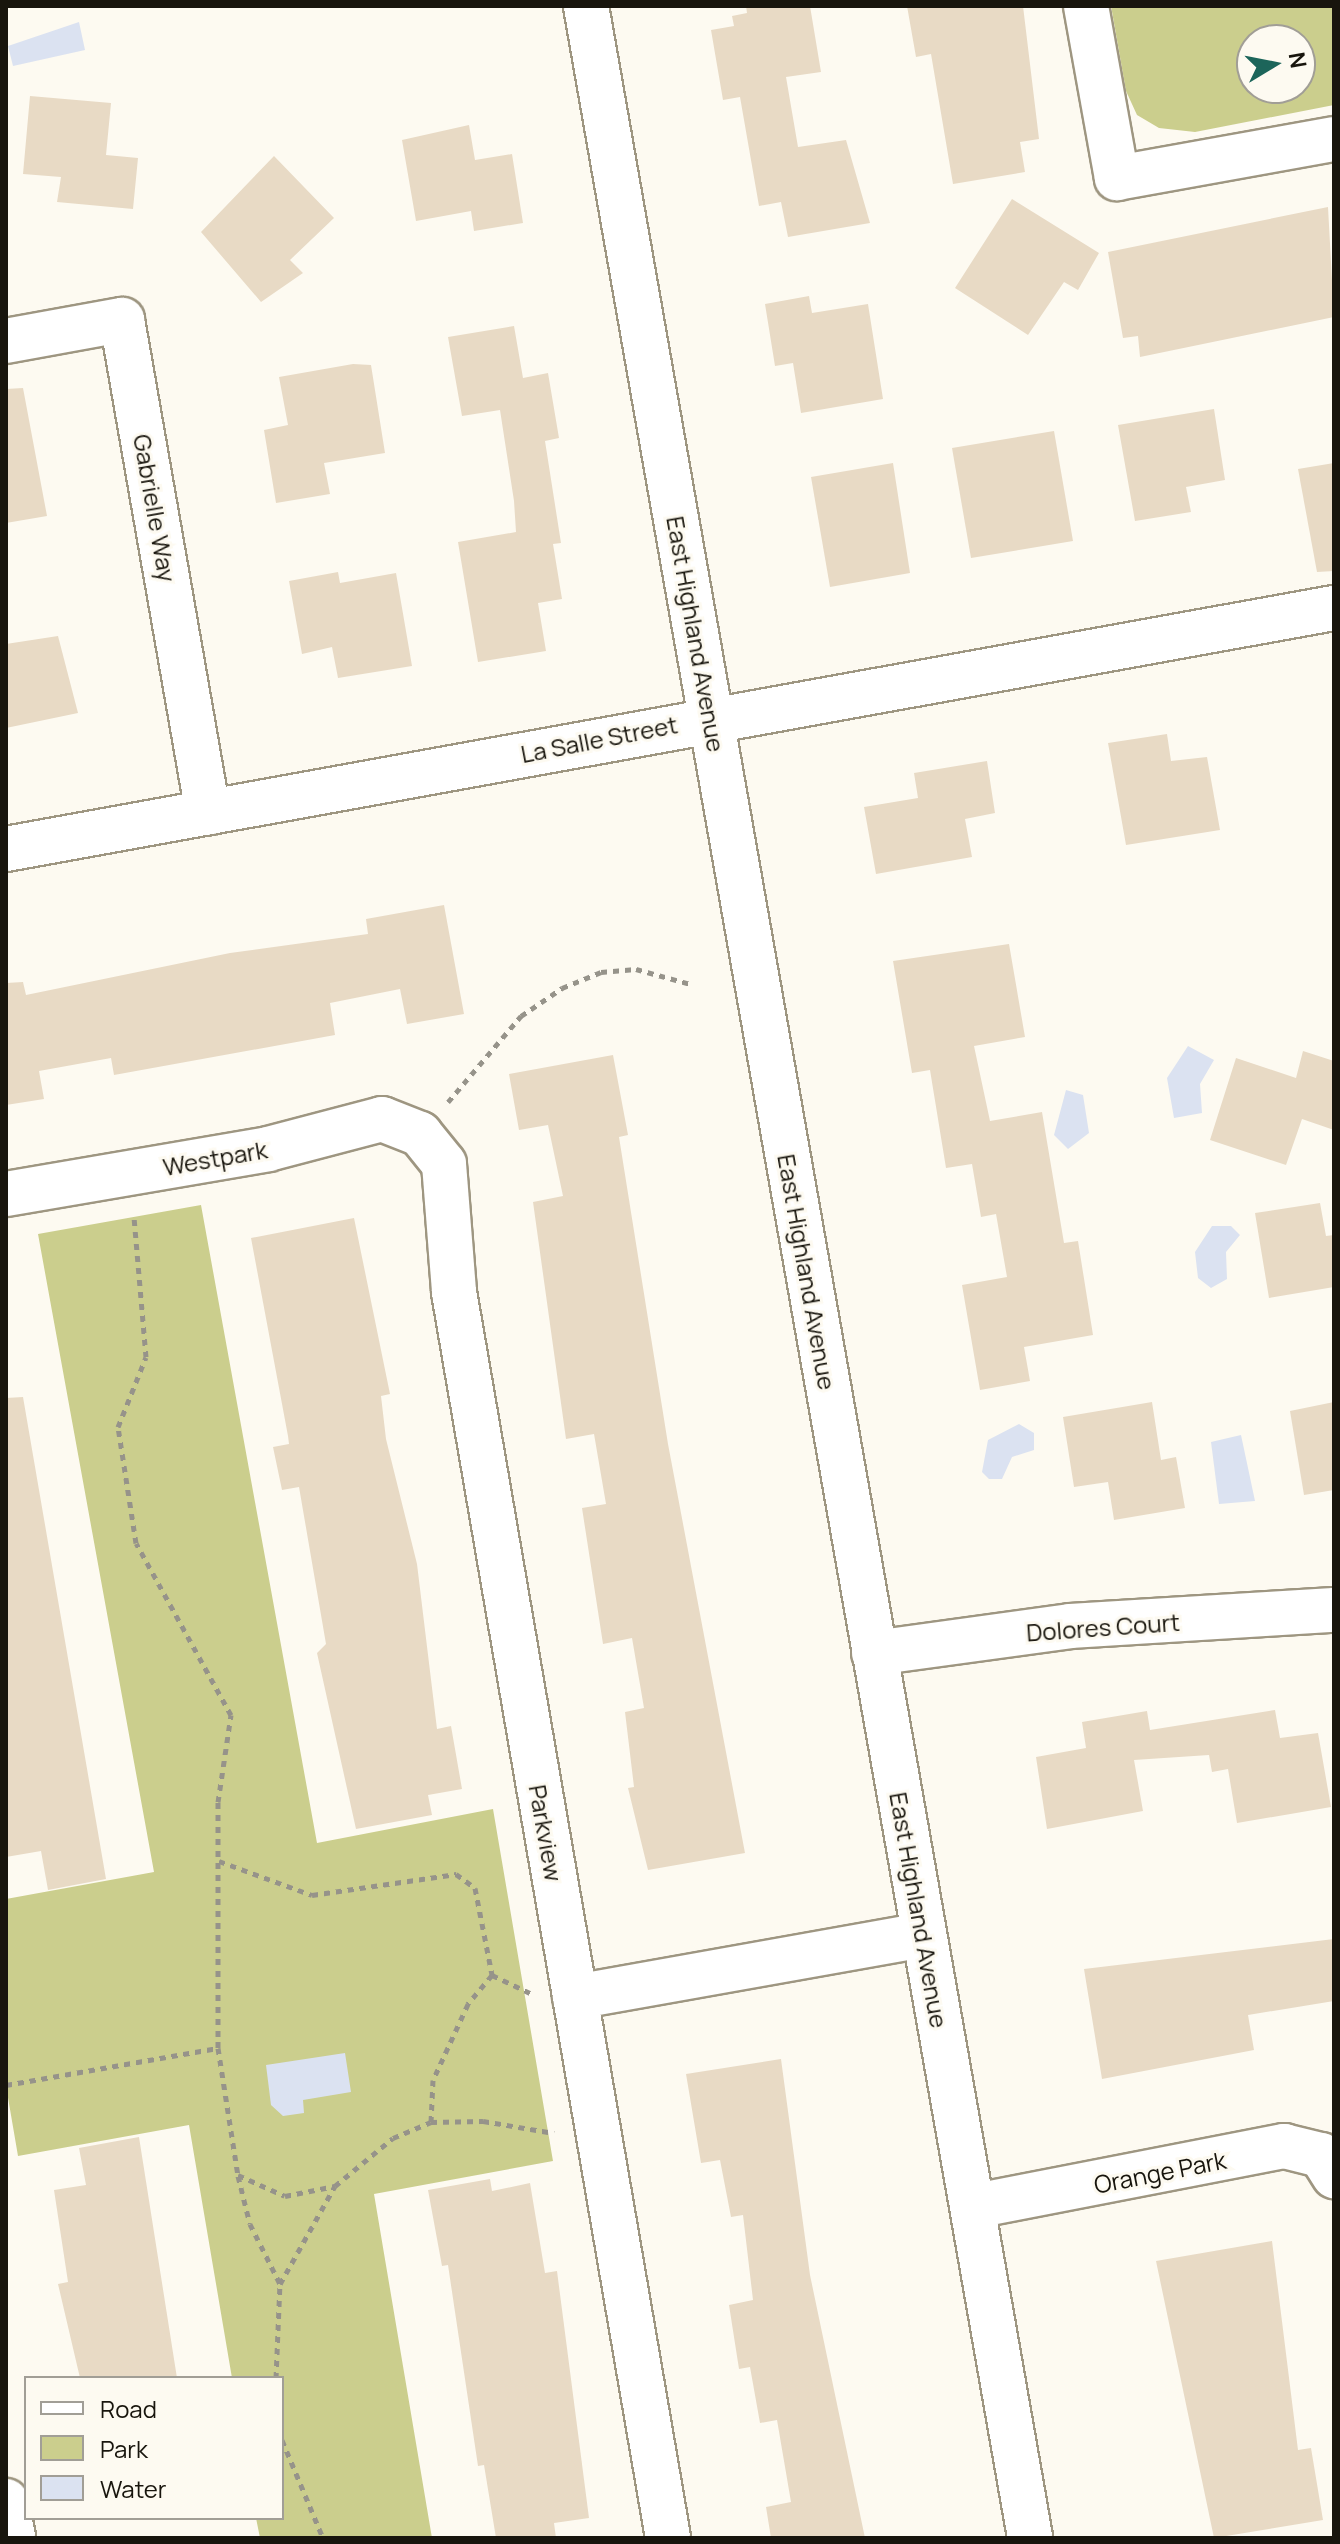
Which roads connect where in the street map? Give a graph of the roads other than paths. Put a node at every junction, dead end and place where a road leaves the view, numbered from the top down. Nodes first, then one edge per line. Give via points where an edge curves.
1 (586, 6) edge
2 (1086, 6) edge
3 (1334, 139) edge
4 (6, 341) edge
5 (1334, 608) edge
6 (710, 718) junction
7 (208, 813) junction
8 (6, 849) edge
9 (420, 1134) joint
10 (6, 1194) edge
11 (1334, 1610) edge
12 (874, 1653) junction
13 (923, 1935) junction
14 (575, 1997) junction
15 (1334, 2176) edge
16 (975, 2206) junction
17 (6, 2501) edge
18 (13, 2538) edge
19 (668, 2538) edge
20 (1030, 2538) edge

1 - 6 street, East Highland Avenue
2 - 3 street via 1117,178
4 - 7 street, Gabrielle Way via 122,320
5 - 6 street, La Salle Street
6 - 7 street, La Salle Street
6 - 12 street, East Highland Avenue
7 - 8 street, La Salle Street
9 - 10 street, Westpark via 382,1119 268,1149
9 - 14 street, Parkview via 444,1164 454,1292
11 - 12 street, Dolores Court via 1070,1626
12 - 13 street, East Highland Avenue
13 - 14 street
13 - 16 street, East Highland Avenue
14 - 19 street, Parkview
15 - 16 street, Orange Park via 1321,2155 1284,2146
16 - 20 street, East Highland Avenue
17 - 18 street

